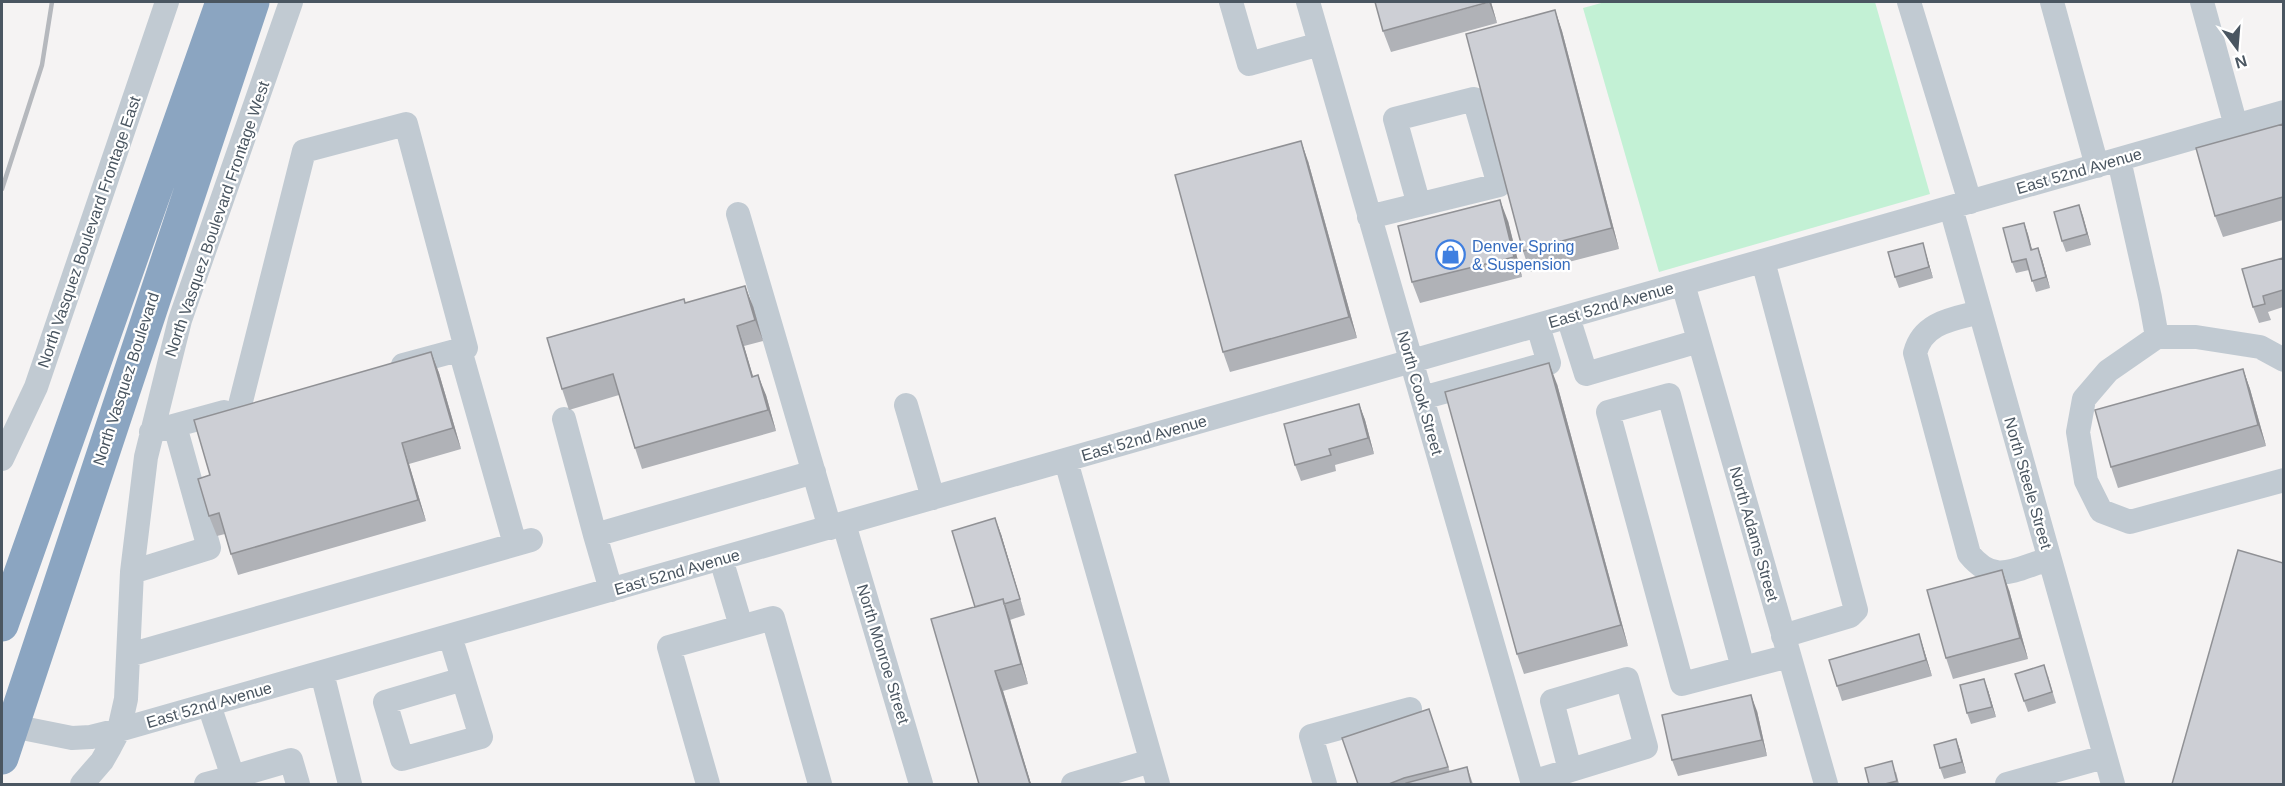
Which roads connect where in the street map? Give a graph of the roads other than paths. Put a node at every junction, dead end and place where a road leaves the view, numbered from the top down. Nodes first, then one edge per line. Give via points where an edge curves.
1 (167, 2) edge
2 (222, 2) edge
3 (253, 2) edge
4 (291, 2) edge
5 (1231, 2) edge
6 (1308, 2) edge
7 (1910, 2) edge
8 (2052, 2) edge
9 (2202, 2) edge
10 (1320, 44) junction
11 (2283, 112) edge
12 (2236, 126) junction
13 (2108, 163) junction
14 (1419, 204) junction
15 (1961, 205) junction
16 (738, 214) dead end
17 (1369, 217) junction
18 (1763, 261) junction
19 (1683, 285) junction
20 (1980, 312) junction
21 (1568, 317) junction
22 (1538, 326) junction
23 (2157, 337) junction
24 (1699, 341) junction
25 (460, 350) junction
26 (2283, 360) edge
27 (1412, 362) junction
28 (386, 369) edge
29 (1422, 398) junction
30 (906, 405) dead end
31 (564, 419) dead end
32 (175, 426) junction
33 (151, 432) junction
34 (2, 459) edge
35 (1066, 461) junction
36 (814, 472) junction
37 (2283, 480) edge
38 (933, 498) junction
39 (837, 526) junction
40 (595, 535) junction
41 (721, 559) junction
42 (2049, 559) junction
43 (132, 572) junction
44 (611, 591) junction
45 (2, 625) edge
46 (741, 627) junction
47 (450, 636) junction
48 (1786, 646) junction
49 (129, 655) junction
50 (1743, 668) junction
51 (322, 673) junction
52 (463, 679) dead end
53 (209, 705) junction
54 (1410, 709) dead end
55 (7, 726) edge
56 (118, 730) junction
57 (2104, 757) junction
58 (2, 758) edge
59 (1151, 761) junction
60 (1570, 770) dead end
61 (233, 777) junction
62 (1533, 783) edge
63 (82, 784) edge
64 (206, 784) edge
65 (298, 784) edge
66 (350, 784) edge
67 (708, 784) edge
68 (820, 784) edge
69 (921, 784) edge
70 (1074, 784) edge
71 (1158, 784) edge
72 (1325, 784) edge
73 (1826, 784) edge
74 (2007, 784) edge
75 (2113, 784) edge

1 - 34 street, North Vasquez Boulevard Frontage East via 36,387
2 - 45 highway, North Vasquez Boulevard
3 - 55 highway, North Vasquez Boulevard
4 - 33 street, North Vasquez Boulevard Frontage West via 180,320
5 - 10 street via 1249,64
6 - 10 street, North Cook Street
7 - 15 street, North Steele Street
8 - 13 street
9 - 12 street
10 - 17 street, North Cook Street
11 - 12 street, East 52nd Avenue
12 - 13 street, East 52nd Avenue
13 - 15 street, East 52nd Avenue
13 - 23 street via 2150,298
14 - 14 street via 1499,184 1474,99 1395,120
14 - 17 street
15 - 18 street, East 52nd Avenue
15 - 20 street, North Steele Street
16 - 36 street, North Monroe Street
17 - 27 street, North Cook Street
18 - 19 street, East 52nd Avenue
18 - 48 street via 1856,610
19 - 21 street, East 52nd Avenue
19 - 24 street, North Adams Street
20 - 42 street, North Steele Street
20 - 42 street via 1938,324 1919,340 1915,353 1969,554 1991,573
21 - 22 street, East 52nd Avenue
21 - 24 street via 1586,374
22 - 27 street, East 52nd Avenue
22 - 29 street via 1549,363
23 - 26 street via 2196,337 2260,347
23 - 37 street via 2108,371 2084,399 2078,432 2086,481 2101,511 2130,522
24 - 48 street, North Adams Street
25 - 28 street
25 - 32 street via 466,348 406,124 322,146 304,151 250,406
25 - 49 street via 523,542
27 - 29 street, North Cook Street
27 - 35 street, East 52nd Avenue
29 - 62 street, North Cook Street
30 - 38 street
31 - 40 street
32 - 33 street
32 - 43 street via 208,548
33 - 43 street, North Vasquez Boulevard Frontage West
35 - 38 street, East 52nd Avenue
35 - 59 street
36 - 39 street, North Monroe Street
36 - 40 street
38 - 39 street, East 52nd Avenue
39 - 41 street, East 52nd Avenue
39 - 69 street, North Monroe Street
40 - 44 street
41 - 44 street, East 52nd Avenue
41 - 46 street
42 - 57 street, North Steele Street
43 - 49 street, North Vasquez Boulevard Frontage West
44 - 47 street, East 52nd Avenue
46 - 67 street via 669,647
46 - 68 street via 773,618
47 - 51 street, East 52nd Avenue
47 - 52 street
48 - 50 street
48 - 73 street, North Adams Street
49 - 56 street, North Vasquez Boulevard Frontage West via 126,699
50 - 50 street via 1682,684 1608,412 1669,395
51 - 53 street, East 52nd Avenue
51 - 66 street
53 - 56 street, East 52nd Avenue
53 - 61 street
54 - 72 street via 1311,736
55 - 56 street, East 52nd Avenue via 72,738
55 - 58 highway, North Vasquez Boulevard
56 - 63 street, North Vasquez Boulevard Frontage West via 102,761
57 - 74 street
57 - 75 street, North Steele Street
59 - 70 street
59 - 71 street
60 - 62 street
61 - 64 street
61 - 65 street via 291,760

